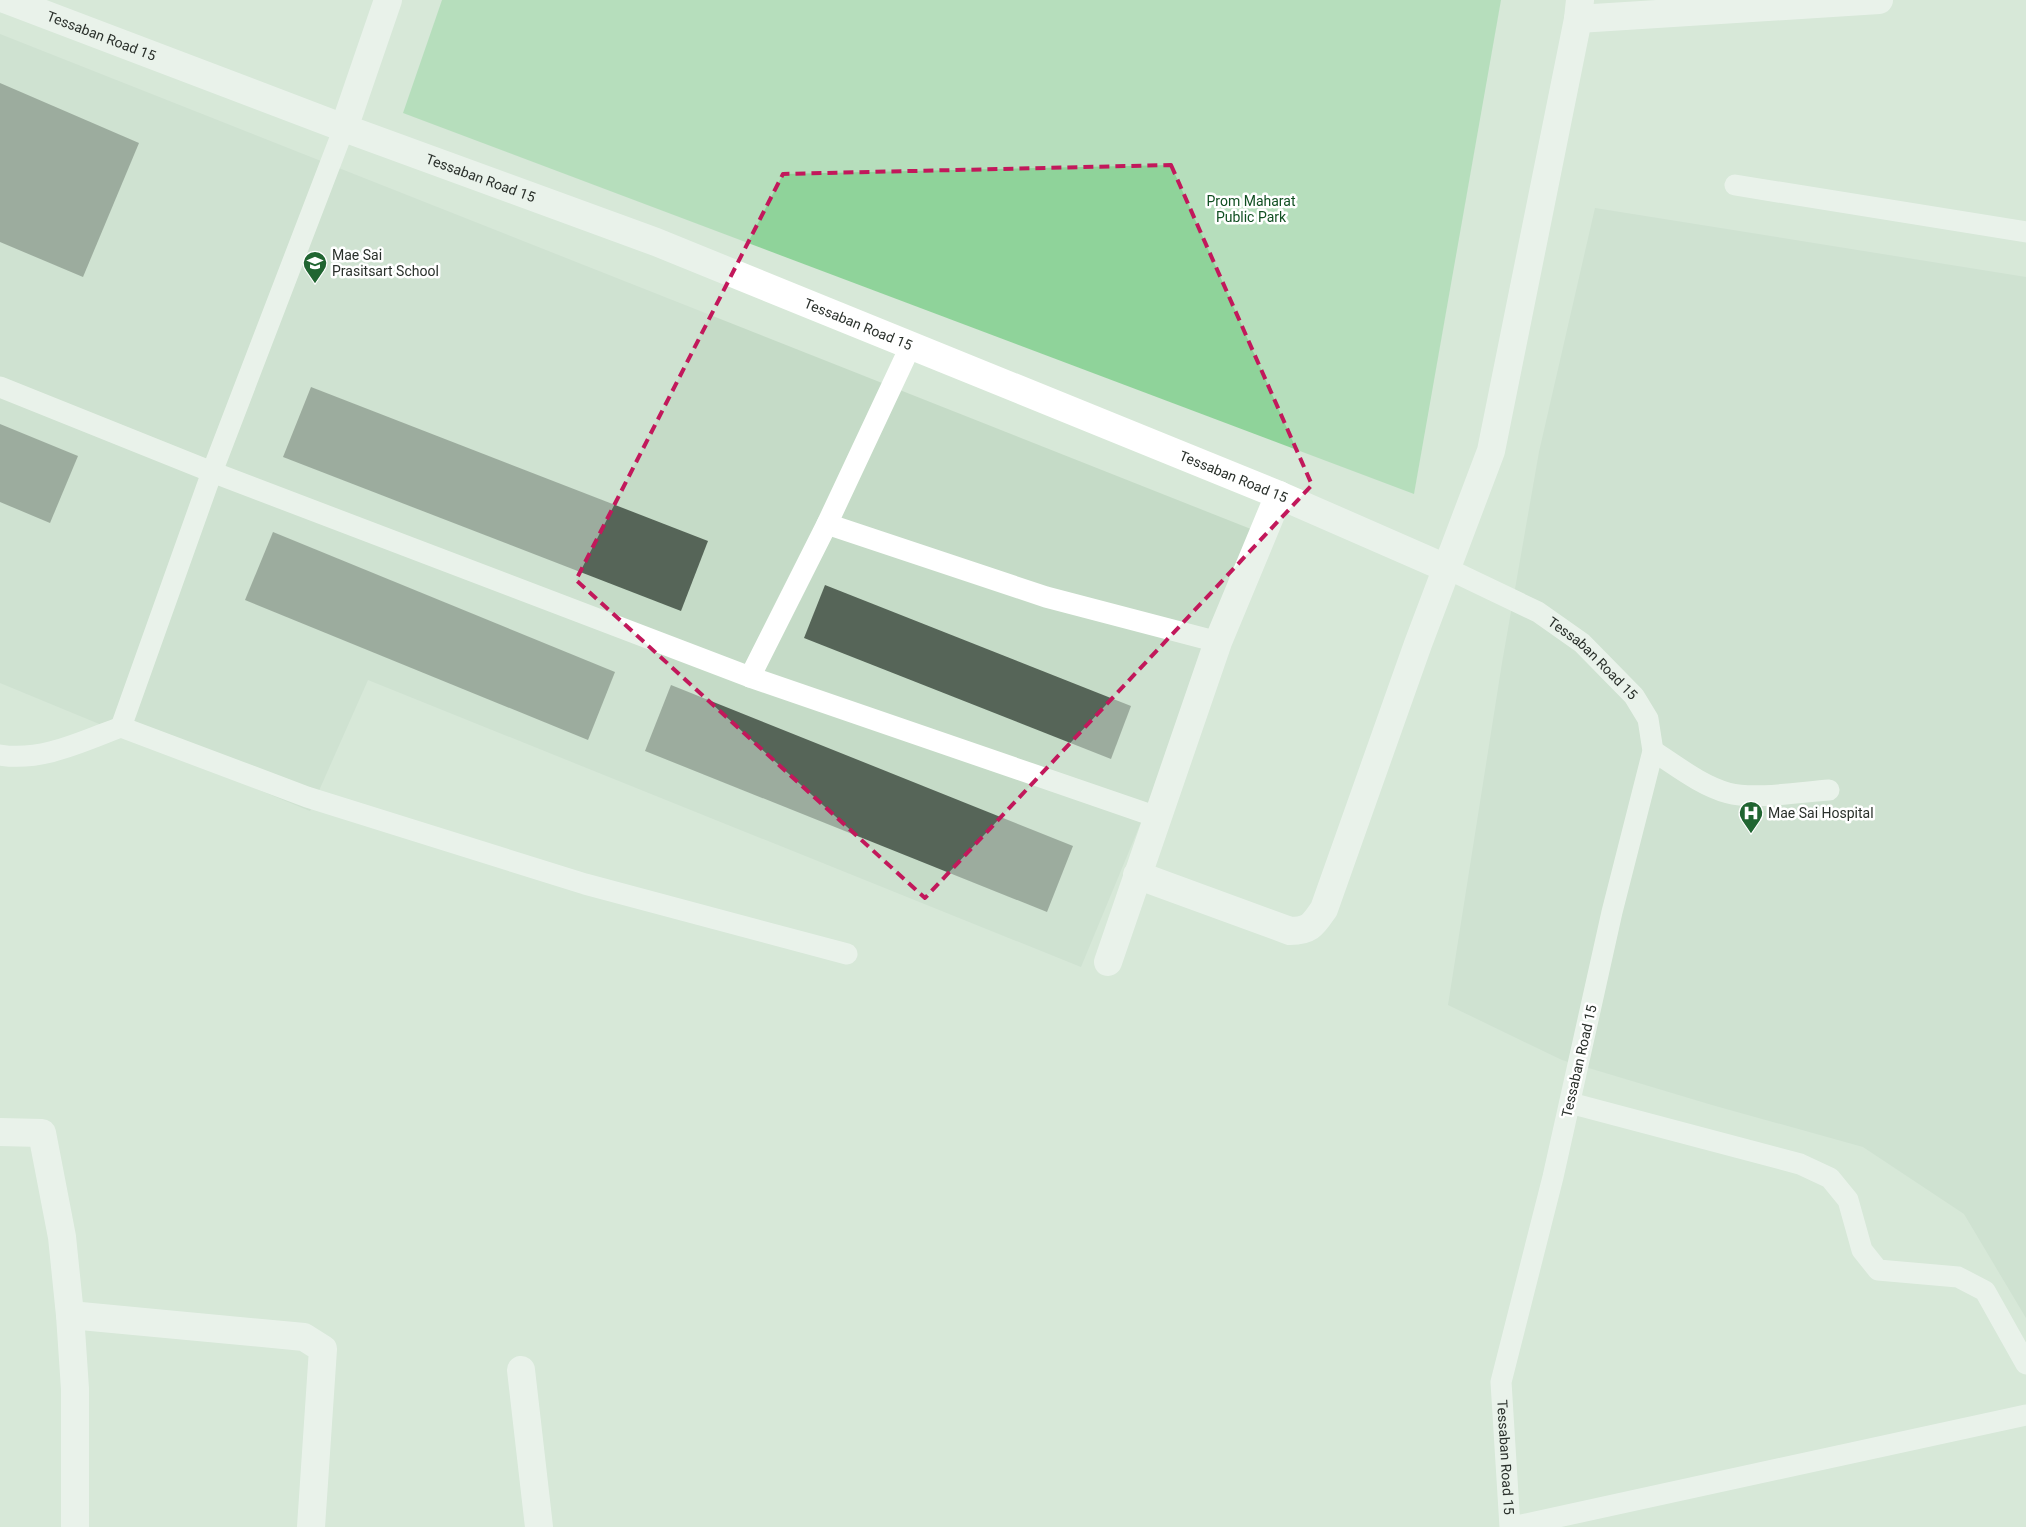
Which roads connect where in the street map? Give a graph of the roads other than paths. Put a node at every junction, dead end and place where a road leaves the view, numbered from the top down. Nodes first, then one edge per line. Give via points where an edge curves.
1 (7, 0) edge
2 (388, 0) edge
3 (1879, 0) edge
4 (1579, 9) edge
5 (344, 128) junction
6 (1736, 185) dead end
7 (2026, 232) edge
8 (910, 345) junction
9 (0, 388) edge
10 (212, 472) junction
11 (1279, 495) junction
12 (827, 524) junction
13 (1446, 568) junction
14 (1218, 642) junction
15 (750, 677) junction
16 (121, 727) junction
17 (1653, 751) junction
18 (0, 755) edge
19 (1829, 790) dead end
20 (1157, 817) junction
21 (1137, 875) junction
22 (847, 954) dead end
23 (1108, 962) dead end
24 (1570, 1103) junction
25 (0, 1132) edge
26 (70, 1315) junction
27 (2026, 1364) edge
28 (521, 1370) dead end
29 (2026, 1416) edge
30 (75, 1527) edge
31 (311, 1527) edge
32 (539, 1527) edge
33 (1511, 1527) edge

1 - 5 street, Tessaban Road 15
2 - 5 street
3 - 4 street
4 - 13 street via 1491,451
5 - 8 street, Tessaban Road 15 via 656,242
5 - 10 lane
6 - 7 lane
8 - 11 street, Tessaban Road 15
8 - 12 lane
9 - 10 lane
10 - 15 lane
10 - 16 lane
11 - 13 street, Tessaban Road 15
11 - 14 street
12 - 14 lane via 1046,597
12 - 15 lane
13 - 17 lane, Tessaban Road 15 via 1538,612 1582,643 1634,696 1648,719
13 - 21 street via 1324,909 1315,922 1304,931 1290,931
14 - 20 street
15 - 20 lane
16 - 18 lane via 49,753 13,757
16 - 22 lane via 307,796 585,884
17 - 19 lane via 1699,781 1729,793 1765,795
17 - 24 lane, Tessaban Road 15 via 1612,912
20 - 21 street
21 - 23 street
24 - 27 lane via 1800,1164 1830,1178 1848,1200 1862,1250 1878,1270 1958,1277 1986,1291
24 - 33 lane, Tessaban Road 15 via 1502,1382
25 - 26 street via 42,1133 62,1237
26 - 30 street via 75,1390
26 - 31 street via 304,1337 323,1349
28 - 32 street
29 - 33 lane

